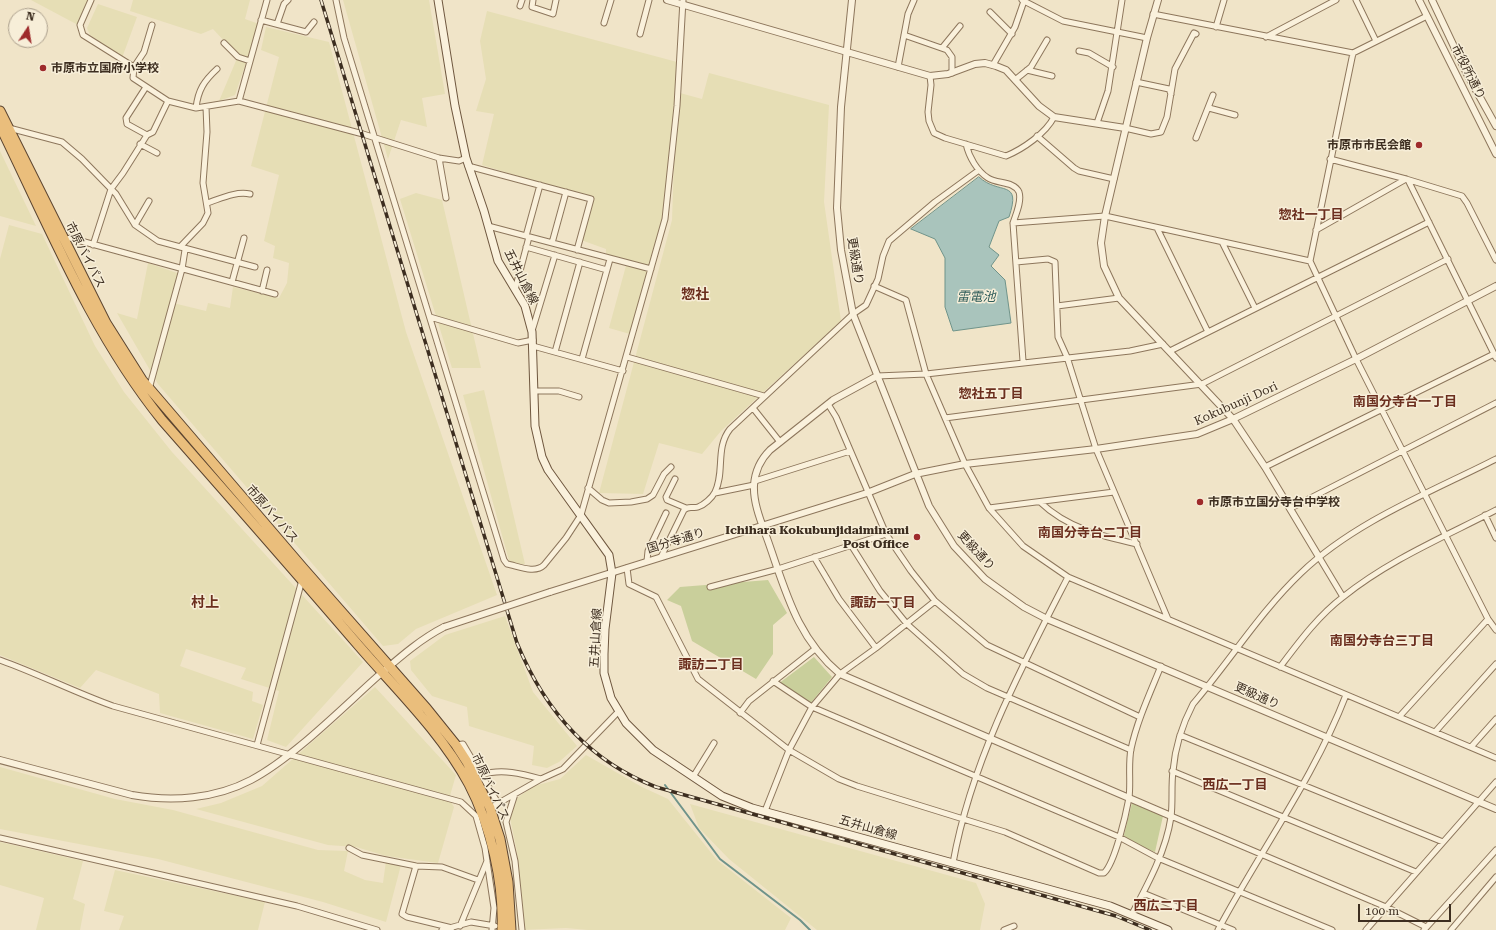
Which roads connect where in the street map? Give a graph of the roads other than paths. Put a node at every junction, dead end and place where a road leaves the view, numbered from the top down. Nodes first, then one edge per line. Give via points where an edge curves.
1 (91, 0) edge
2 (266, 0) edge
3 (288, 0) edge
4 (336, 0) edge
5 (438, 0) edge
6 (522, 0) edge
7 (533, 0) edge
8 (556, 0) edge
9 (611, 0) edge
10 (648, 0) edge
11 (667, 0) edge
12 (852, 0) edge
13 (914, 0) edge
14 (1122, 0) edge
15 (1158, 0) edge
16 (1224, 0) edge
17 (1336, 0) edge
18 (1356, 0) edge
19 (1419, 0) edge
20 (1432, 0) edge
21 (1023, 1) edge
22 (683, 2) edge
23 (520, 6) dead end
24 (990, 12) dead end
25 (1154, 14) junction
26 (1427, 16) junction
27 (261, 20) junction
28 (314, 22) dead end
29 (604, 23) dead end
30 (152, 24) dead end
31 (277, 24) junction
32 (960, 26) dead end
33 (1216, 27) junction
34 (1117, 33) junction
35 (640, 34) dead end
36 (1012, 34) junction
37 (1196, 34) dead end
38 (904, 35) junction
39 (1266, 37) junction
40 (1147, 38) junction
41 (1047, 40) dead end
42 (1376, 41) junction
43 (224, 44) dead end
44 (942, 48) junction
45 (846, 51) junction
46 (1078, 51) dead end
47 (1353, 53) junction
48 (250, 61) junction
49 (993, 65) junction
50 (134, 67) junction
51 (898, 67) junction
52 (1113, 67) junction
53 (217, 69) dead end
54 (1027, 70) junction
55 (952, 72) junction
56 (930, 76) junction
57 (1052, 76) dead end
58 (1015, 80) junction
59 (1136, 82) junction
60 (146, 87) junction
61 (1172, 94) junction
62 (1213, 95) dead end
63 (168, 101) junction
64 (239, 101) junction
65 (206, 107) junction
66 (196, 108) junction
67 (1209, 108) junction
68 (0, 110) edge
69 (1234, 115) dead end
70 (1054, 116) junction
71 (1097, 123) junction
72 (1496, 126) edge
73 (4, 127) edge
74 (1125, 128) junction
75 (147, 134) junction
76 (1037, 136) junction
77 (374, 137) junction
78 (1196, 138) dead end
79 (140, 144) junction
80 (966, 144) junction
81 (157, 153) dead end
82 (1496, 154) edge
83 (439, 158) junction
84 (466, 158) junction
85 (1330, 159) junction
86 (468, 166) junction
87 (979, 170) junction
88 (1114, 179) junction
89 (1407, 179) junction
90 (540, 185) junction
91 (111, 189) junction
92 (566, 192) junction
93 (250, 194) dead end
94 (446, 198) dead end
95 (149, 202) dead end
96 (207, 203) junction
97 (1105, 216) junction
98 (1429, 222) junction
99 (1013, 223) junction
100 (135, 225) junction
101 (488, 226) junction
102 (1157, 228) junction
103 (1316, 230) junction
104 (527, 236) junction
105 (244, 238) dead end
106 (64, 240) junction
107 (1222, 242) junction
108 (552, 243) junction
109 (93, 245) junction
110 (526, 247) junction
111 (182, 248) junction
112 (577, 250) junction
113 (555, 255) junction
114 (610, 258) junction
115 (1448, 259) junction
116 (1496, 260) edge
117 (1310, 261) junction
118 (236, 262) junction
119 (580, 262) junction
120 (1016, 262) junction
121 (255, 266) dead end
122 (182, 269) junction
123 (651, 269) junction
124 (267, 270) dead end
125 (607, 270) junction
126 (1317, 277) junction
127 (232, 282) junction
128 (874, 286) junction
129 (1496, 286) edge
130 (262, 291) junction
131 (515, 291) junction
132 (275, 294) dead end
133 (1119, 298) junction
134 (1468, 301) junction
135 (1057, 306) junction
136 (1255, 308) junction
137 (853, 314) junction
138 (1335, 315) junction
139 (430, 317) junction
140 (532, 332) junction
141 (1208, 332) junction
142 (533, 343) junction
143 (1163, 344) junction
144 (1170, 351) junction
145 (555, 352) junction
146 (1495, 356) edge
147 (627, 357) junction
148 (1067, 357) junction
149 (582, 359) junction
150 (1356, 359) junction
151 (1023, 361) junction
152 (623, 371) junction
153 (926, 374) junction
154 (877, 376) junction
155 (1202, 384) junction
156 (149, 390) junction
157 (534, 391) junction
158 (579, 396) dead end
159 (764, 396) junction
160 (1080, 400) junction
161 (1496, 403) edge
162 (828, 404) junction
163 (753, 408) junction
164 (1381, 409) junction
165 (946, 418) junction
166 (1233, 419) junction
167 (780, 442) junction
168 (1096, 449) junction
169 (850, 451) junction
170 (1402, 451) junction
171 (1496, 459) edge
172 (965, 464) junction
173 (671, 467) dead end
174 (1265, 467) junction
175 (915, 474) junction
176 (676, 479) dead end
177 (754, 483) junction
178 (588, 488) junction
179 (1114, 492) junction
180 (715, 493) junction
181 (867, 493) junction
182 (1425, 495) junction
183 (1040, 502) junction
184 (686, 508) junction
185 (989, 508) junction
186 (1291, 508) junction
187 (1496, 510) edge
188 (666, 514) dead end
189 (581, 515) junction
190 (1485, 515) junction
191 (763, 525) junction
192 (886, 534) junction
193 (1445, 536) junction
194 (1496, 538) edge
195 (1136, 544) junction
196 (850, 546) junction
197 (661, 557) junction
198 (1319, 557) junction
199 (814, 558) junction
200 (647, 561) junction
201 (627, 568) junction
202 (778, 569) junction
203 (612, 573) junction
204 (1068, 577) junction
205 (302, 580) junction
206 (710, 587) dead end
207 (1343, 597) junction
208 (935, 601) junction
209 (1047, 619) junction
210 (1168, 619) junction
211 (1488, 619) junction
212 (907, 624) junction
213 (1496, 630) edge
214 (876, 648) junction
215 (1237, 648) junction
216 (815, 649) junction
217 (0, 660) edge
218 (1025, 663) junction
219 (1496, 664) edge
220 (1162, 666) junction
221 (1280, 667) junction
222 (386, 669) junction
223 (840, 674) junction
224 (773, 681) junction
225 (1208, 686) junction
226 (1346, 694) junction
227 (1009, 698) junction
228 (812, 707) junction
229 (618, 712) junction
230 (740, 713) junction
231 (1140, 717) junction
232 (1399, 717) junction
233 (1496, 719) edge
234 (1435, 732) junction
235 (1180, 735) junction
236 (990, 738) junction
237 (1327, 739) junction
238 (714, 743) dead end
239 (256, 745) junction
240 (456, 745) junction
241 (1471, 747) junction
242 (789, 750) junction
243 (1131, 750) junction
244 (289, 754) junction
245 (1496, 758) edge
246 (0, 760) edge
247 (1172, 771) junction
248 (482, 775) junction
249 (693, 777) junction
250 (976, 777) junction
251 (541, 779) junction
252 (1496, 782) edge
253 (1302, 784) junction
254 (515, 794) junction
255 (1129, 798) junction
256 (1478, 802) junction
257 (498, 803) junction
258 (490, 808) junction
259 (1496, 809) edge
260 (765, 811) junction
261 (1171, 816) junction
262 (1284, 817) junction
263 (964, 819) junction
264 (1119, 837) junction
265 (0, 838) edge
266 (1443, 842) junction
267 (348, 848) dead end
268 (1496, 850) edge
269 (1263, 855) junction
270 (1158, 858) junction
271 (487, 861) junction
272 (954, 863) junction
273 (416, 866) junction
274 (1416, 872) junction
275 (1496, 877) edge
276 (478, 880) junction
277 (1241, 891) junction
278 (1143, 893) junction
279 (1386, 907) junction
280 (1132, 914) junction
281 (460, 926) junction
282 (1014, 926) dead end
283 (452, 928) junction
284 (492, 928) edge
285 (1220, 928) edge
286 (506, 929) edge
287 (1425, 929) edge
288 (377, 930) edge
289 (442, 930) edge
290 (521, 930) edge
291 (1004, 930) edge
292 (1168, 930) edge
293 (1233, 930) edge
294 (1332, 930) edge
295 (1366, 930) edge
296 (1451, 930) edge

1 - 50 street via 80,25 83,35
2 - 27 street
3 - 31 street
4 - 77 street via 344,38
5 - 84 main road, 五井山倉線
6 - 23 street
7 - 8 street via 532,6 552,14
9 - 29 street
10 - 35 street
11 - 22 street
12 - 45 street, 更級通り
13 - 38 street
14 - 34 street
15 - 25 street
16 - 33 street
17 - 39 street
18 - 42 street
19 - 26 street, 市役所通り
20 - 72 street, 市役所通り via 1467,74
21 - 34 street via 1063,21
21 - 36 street via 1020,17
22 - 45 street
22 - 123 street via 677,106 665,220
24 - 36 street
25 - 33 street
25 - 40 street
26 - 42 street
26 - 82 street, 市役所通り
27 - 31 street
27 - 48 street
28 - 31 street via 306,32
30 - 50 street via 144,52
32 - 44 street
33 - 39 street
34 - 40 street
34 - 52 street
36 - 49 street
37 - 61 street via 1194,33 1175,69
38 - 44 street
38 - 51 street
39 - 47 street
40 - 59 street
41 - 54 street
42 - 47 street
43 - 48 street via 238,58
44 - 55 street via 952,57
45 - 51 street
45 - 137 street, 更級通り via 837,208 841,250
46 - 52 street via 1089,53
47 - 85 street
48 - 64 street
49 - 55 street via 975,64
49 - 58 street via 1006,70
50 - 60 street via 133,78
51 - 56 street
52 - 71 street
53 - 66 street via 204,81 197,96
54 - 57 street
54 - 58 street
55 - 56 street
56 - 80 street via 928,112 932,129 938,136
58 - 70 street via 1039,106
59 - 61 street via 1169,89
59 - 74 street
60 - 63 street
60 - 75 street via 126,121 127,124
61 - 74 street via 1167,117 1160,132 1151,134
62 - 67 street
63 - 66 street
63 - 75 street via 153,132
64 - 65 street
64 - 77 street
65 - 66 street
65 - 96 street via 203,183
67 - 69 street
67 - 78 street
68 - 73 highway, 市原バイパス
70 - 71 street
70 - 76 street via 1050,124
71 - 74 street
73 - 91 street via 62,142
73 - 106 highway, 市原バイパス
73 - 205 highway, 市原バイパス via 91,311 128,374 162,420
74 - 88 street
75 - 79 street
76 - 80 street via 1006,156
76 - 88 street via 1079,171
77 - 83 street
77 - 139 street
79 - 81 street
79 - 91 street
80 - 87 street
83 - 84 street via 458,161
83 - 94 street
84 - 86 main road, 五井山倉線
85 - 89 street
85 - 103 street
86 - 90 street
86 - 101 main road, 五井山倉線
87 - 99 street via 989,179 1012,185 1018,191 1020,198
87 - 128 street via 935,202 889,241
88 - 97 street
89 - 98 street
89 - 103 street
89 - 116 street via 1462,196
90 - 92 street
90 - 104 street
91 - 100 street
91 - 109 street
92 - 108 street
92 - 112 street via 591,199
93 - 96 street via 232,195
95 - 100 street
96 - 111 street via 208,213 204,223
97 - 99 street
97 - 102 street
97 - 133 street via 1102,244 1104,266
98 - 115 street
98 - 126 street
99 - 120 street
100 - 111 street via 158,241
101 - 104 street
101 - 131 main road, 五井山倉線 via 498,261
102 - 107 street
102 - 141 street
103 - 117 street
104 - 108 street
104 - 110 street
105 - 118 street
106 - 109 street via 70,238
106 - 156 highway, 市原バイパス via 106,323
107 - 117 street
107 - 136 street
108 - 112 street
109 - 122 street
110 - 113 street
110 - 131 street
111 - 118 street
111 - 122 street
112 - 114 street
113 - 119 street
113 - 140 street
114 - 123 street
114 - 125 street
115 - 134 street
115 - 138 street
117 - 126 street
118 - 121 street
118 - 127 street
119 - 125 street
119 - 145 street
120 - 135 street via 1048,259 1055,262
120 - 151 street
122 - 127 street
122 - 156 street
123 - 147 street
124 - 130 street
125 - 149 street
126 - 136 street
126 - 138 street
127 - 130 street
128 - 137 street via 866,305
128 - 153 street via 906,300
129 - 134 street, Kokubunji Dori
130 - 132 street
131 - 140 main road, 五井山倉線 via 525,306
133 - 135 street
133 - 143 street
134 - 146 street
134 - 150 street, Kokubunji Dori
135 - 148 street via 1058,337
136 - 141 street
137 - 154 street, 更級通り
137 - 159 street
138 - 150 street
138 - 155 street
139 - 142 street via 518,343
139 - 189 street via 489,514 507,564 533,570 540,569
140 - 142 main road, 五井山倉線
141 - 144 street
142 - 145 street
142 - 157 main road, 五井山倉線
143 - 144 street
143 - 148 street via 1130,351
144 - 155 street
145 - 149 street
146 - 164 street
147 - 152 street
147 - 159 street
148 - 151 street
148 - 160 street
149 - 152 street
150 - 164 street
150 - 166 street, Kokubunji Dori
151 - 153 street
152 - 178 street
153 - 154 street
153 - 165 street
154 - 162 street
154 - 175 street, 更級通り
155 - 160 street
155 - 166 street
156 - 222 highway, 市原バイパス
157 - 158 street via 559,391
157 - 189 main road, 五井山倉線 via 535,426 542,457 548,470
159 - 163 street
160 - 165 street
160 - 168 street
161 - 170 street
162 - 167 street
162 - 169 street
163 - 167 street
163 - 180 street via 723,438
164 - 170 street
164 - 174 street
165 - 172 street
166 - 168 street, Kokubunji Dori via 1197,434
166 - 174 street
167 - 177 street via 761,459
168 - 172 street, Kokubunji Dori
168 - 179 street
169 - 177 street
169 - 181 street
170 - 182 street
170 - 186 street
171 - 182 street
172 - 175 street, Kokubunji Dori
172 - 185 street
173 - 178 street via 664,474 653,495 647,499 609,503
174 - 186 street
175 - 181 street, 国分寺通り
175 - 209 street, 更級通り via 928,506 954,546 986,579 1024,607
176 - 184 street via 666,497 667,500
177 - 180 street
177 - 191 street via 755,500
178 - 189 street
179 - 183 street
179 - 195 street
180 - 184 street via 699,507
181 - 191 street, 国分寺通り
181 - 192 street
182 - 193 street
182 - 198 street via 1371,522
183 - 185 street
183 - 195 street via 1078,528
184 - 197 street
185 - 204 street via 1023,546
186 - 198 street
187 - 190 street
188 - 200 street via 648,551
189 - 203 main road, 五井山倉線 via 610,554
190 - 193 street
190 - 194 street
191 - 197 street, 国分寺通り
191 - 202 street
192 - 196 street
192 - 208 street
193 - 207 street via 1396,561
193 - 211 street
195 - 210 street
196 - 199 street
196 - 212 street via 880,591
197 - 200 street, 国分寺通り
198 - 207 street
198 - 215 street via 1274,601
199 - 202 street
199 - 214 street via 839,599
200 - 201 street, 国分寺通り
201 - 203 street, 国分寺通り
201 - 230 street via 629,584 656,597 698,679
202 - 206 street
202 - 216 street via 797,619
203 - 222 street, 国分寺通り, bridge via 444,627 420,641
203 - 229 main road, 五井山倉線 via 604,658 607,685
204 - 209 street
204 - 210 street
205 - 222 highway, 市原バイパス
205 - 239 street
207 - 221 street via 1303,636
208 - 212 street
208 - 218 street via 987,645
209 - 218 street
209 - 220 street, 更級通り
210 - 215 street
211 - 213 street
211 - 232 street
212 - 214 street
212 - 227 street via 963,674
214 - 223 street
215 - 221 street
215 - 225 street
216 - 223 street
216 - 224 street
217 - 239 street via 113,706
218 - 227 street
218 - 231 street
219 - 234 street
220 - 225 street, 更級通り
220 - 231 street
221 - 226 street
222 - 240 highway, 市原バイパス
222 - 244 street, 国分寺通り
222 - 286 highway, 市原バイパス via 451,755 480,806 491,839
223 - 228 street
223 - 236 street
224 - 228 street
224 - 230 street via 749,701
225 - 235 street via 1193,704
225 - 237 street, 更級通り
226 - 232 street
226 - 237 street
227 - 236 street
227 - 243 street
228 - 242 street
228 - 250 street
229 - 249 main road, 五井山倉線 via 647,745
229 - 251 street via 563,769
230 - 242 street
231 - 243 street
232 - 234 street
233 - 241 street
234 - 241 street
235 - 247 street
235 - 253 street
236 - 250 street
236 - 255 street
237 - 253 street
237 - 256 street, 更級通り
238 - 249 street
239 - 244 street
240 - 248 street via 463,744
240 - 258 highway, 市原バイパス
241 - 245 street
242 - 260 street
242 - 263 street via 839,779
243 - 255 street
244 - 246 street, 国分寺通り via 251,780 197,797 172,799 132,795
244 - 271 street via 461,802 476,816
247 - 261 street
247 - 262 street
248 - 251 street via 490,772 517,773
248 - 257 street
249 - 260 main road, 五井山倉線 via 731,800
250 - 263 street
250 - 264 street
251 - 254 street
252 - 256 street
253 - 262 street
253 - 266 street
254 - 257 street
254 - 290 street via 506,822 515,861
255 - 261 street
255 - 264 street
256 - 259 street, 更級通り
256 - 266 street
257 - 258 street
258 - 286 highway, 市原バイパス via 500,839 508,882
260 - 272 main road, 五井山倉線
261 - 269 street
261 - 270 street
262 - 269 street
262 - 274 street
263 - 264 street via 1005,832 1099,874 1104,873 1110,865
263 - 272 street
264 - 270 street
265 - 288 street via 297,906
266 - 274 street
267 - 273 street via 362,855
268 - 287 street
269 - 277 street
269 - 279 street
270 - 277 street
270 - 278 street
271 - 276 street
271 - 284 street via 494,908
272 - 280 main road, 五井山倉線
273 - 276 street via 442,867
273 - 283 street via 402,914
274 - 279 street
275 - 296 street
276 - 281 street
277 - 285 street
277 - 294 street
278 - 280 street
278 - 285 street
279 - 287 street
279 - 295 street
280 - 292 main road, 五井山倉線
281 - 283 street
281 - 284 street via 471,922
282 - 291 street
283 - 289 street
284 - 286 street
285 - 293 street
286 - 290 street

